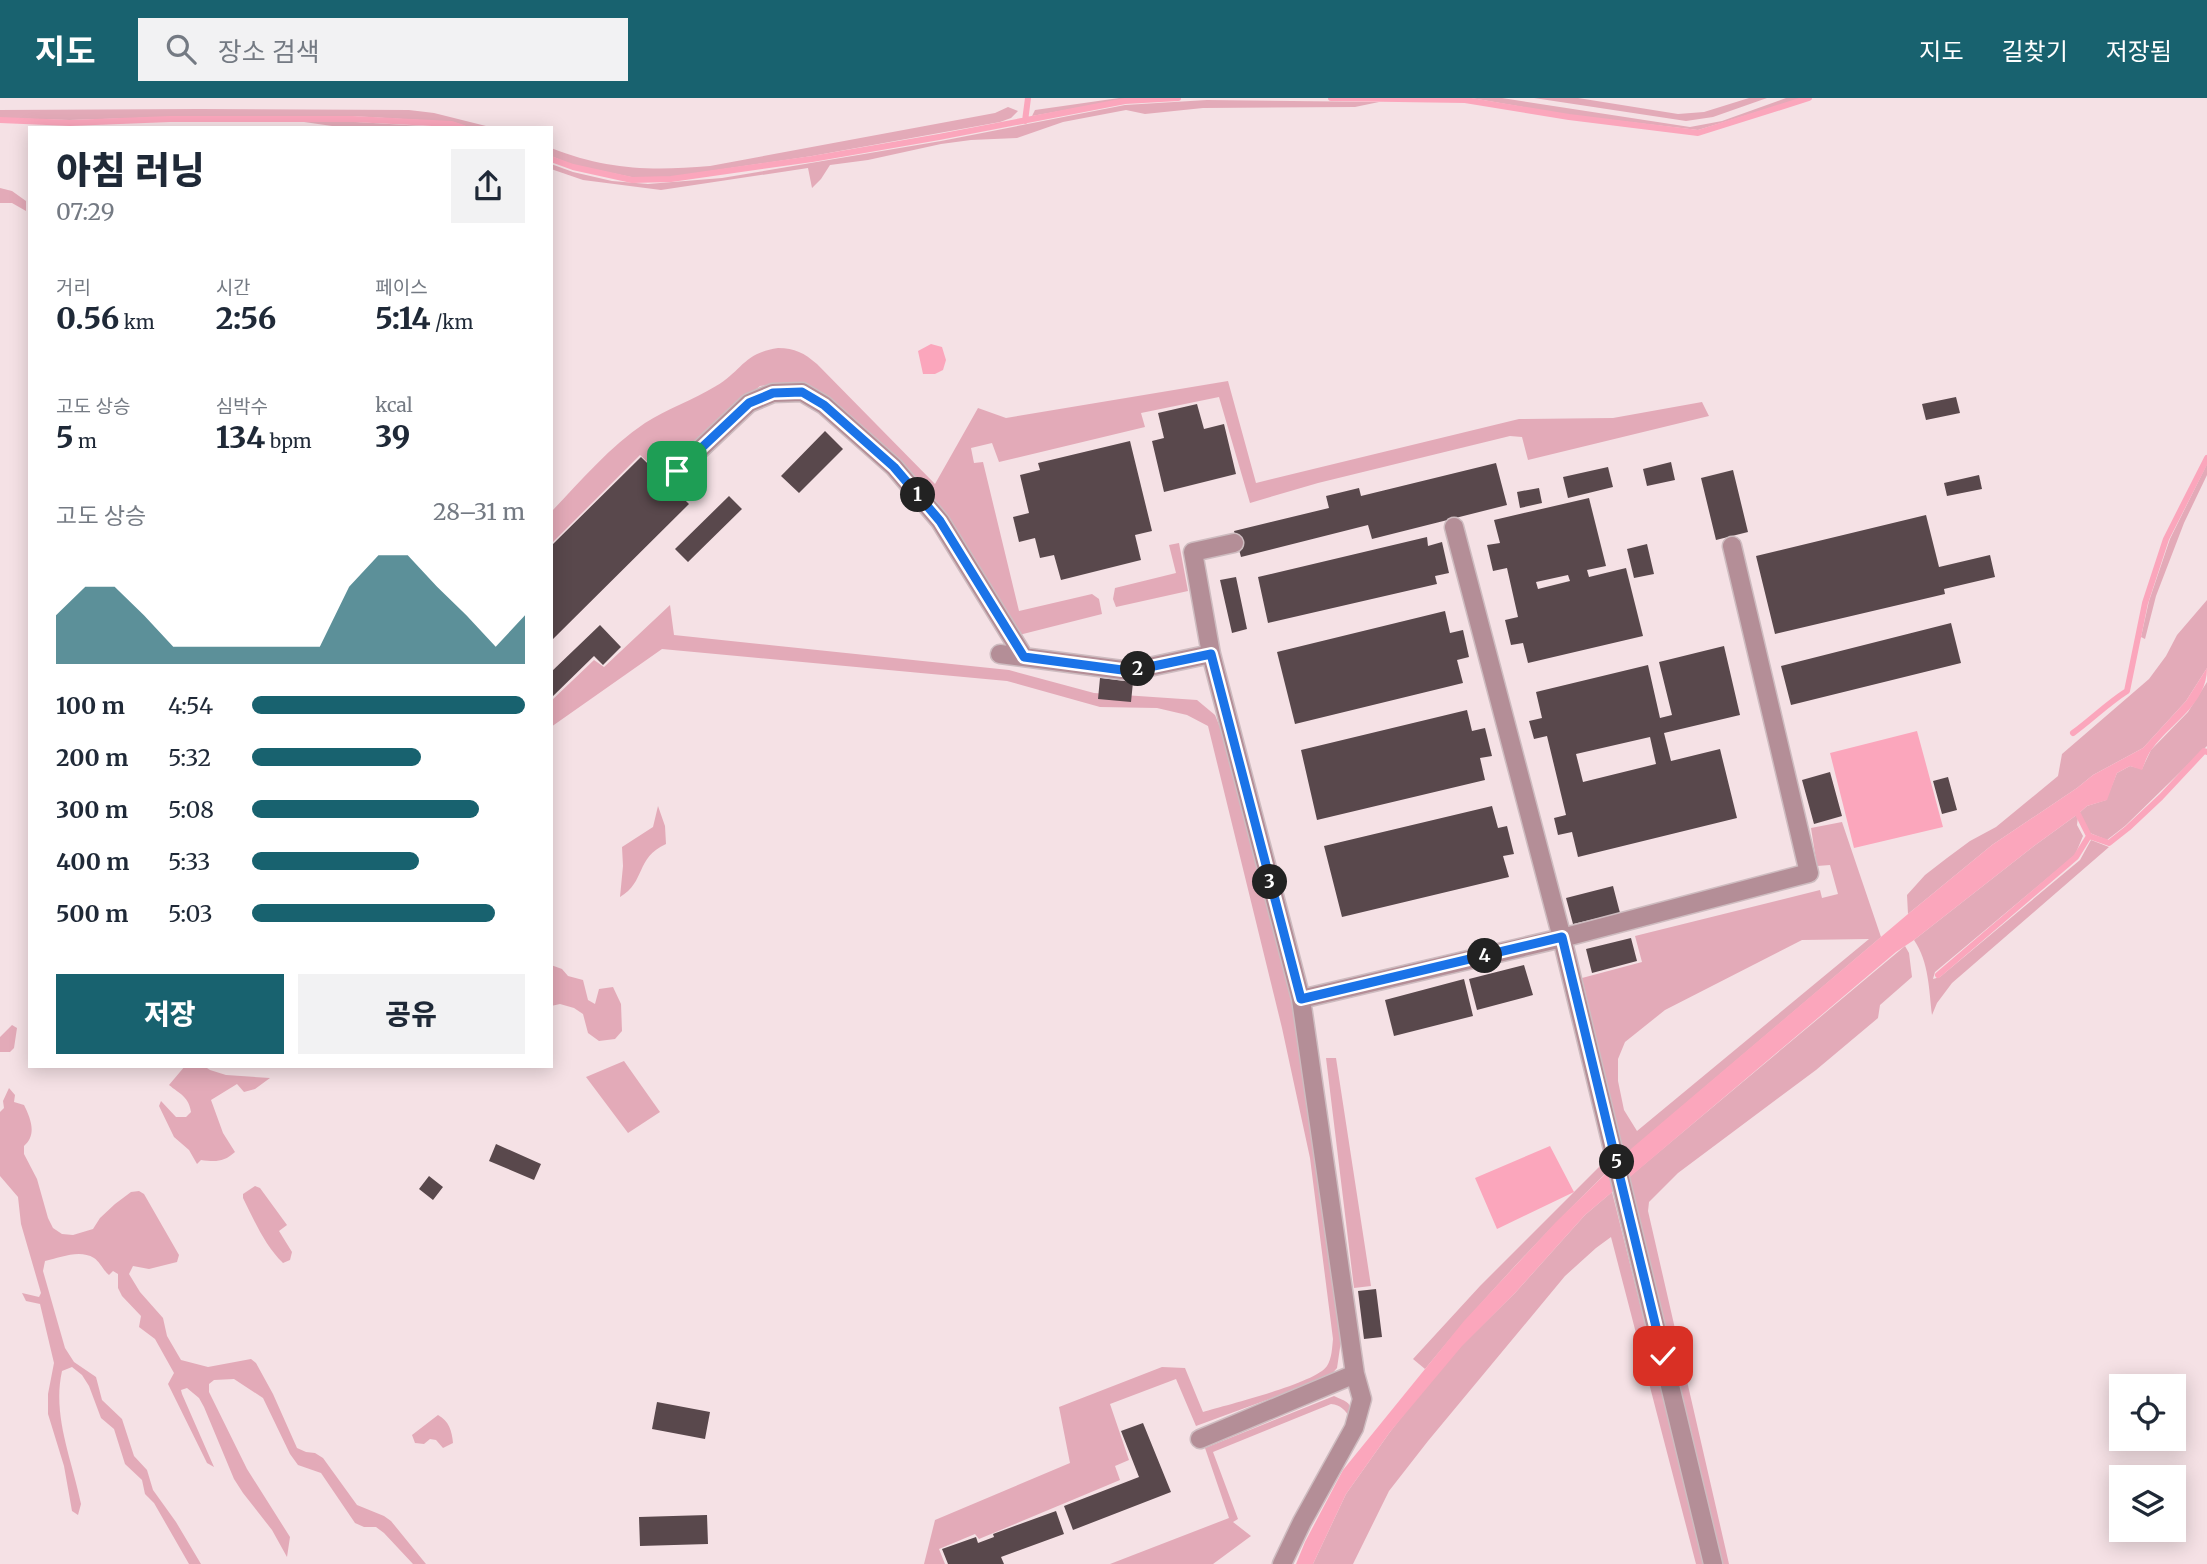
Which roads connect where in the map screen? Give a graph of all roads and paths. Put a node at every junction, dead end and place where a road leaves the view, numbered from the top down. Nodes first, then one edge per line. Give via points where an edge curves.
1 (677, 471) dead end
2 (1454, 527) dead end
3 (1234, 543) dead end
4 (1732, 546) dead end
5 (1000, 654) dead end
6 (1211, 654) junction
7 (1024, 657) junction
8 (1562, 937) junction
9 (1301, 999) junction
10 (1355, 1374) junction
11 (1200, 1439) dead end
12 (1282, 1564) edge
13 (1713, 1564) edge

1 - 7 street via 749,403 773,393 802,392 824,405 894,467 925,503
2 - 8 street
3 - 6 street via 1193,552
4 - 8 street via 1809,873
5 - 7 street
6 - 7 street via 1130,671
6 - 9 street
8 - 9 street
8 - 13 street
9 - 10 street
10 - 11 street
10 - 12 street via 1362,1399 1354,1428

